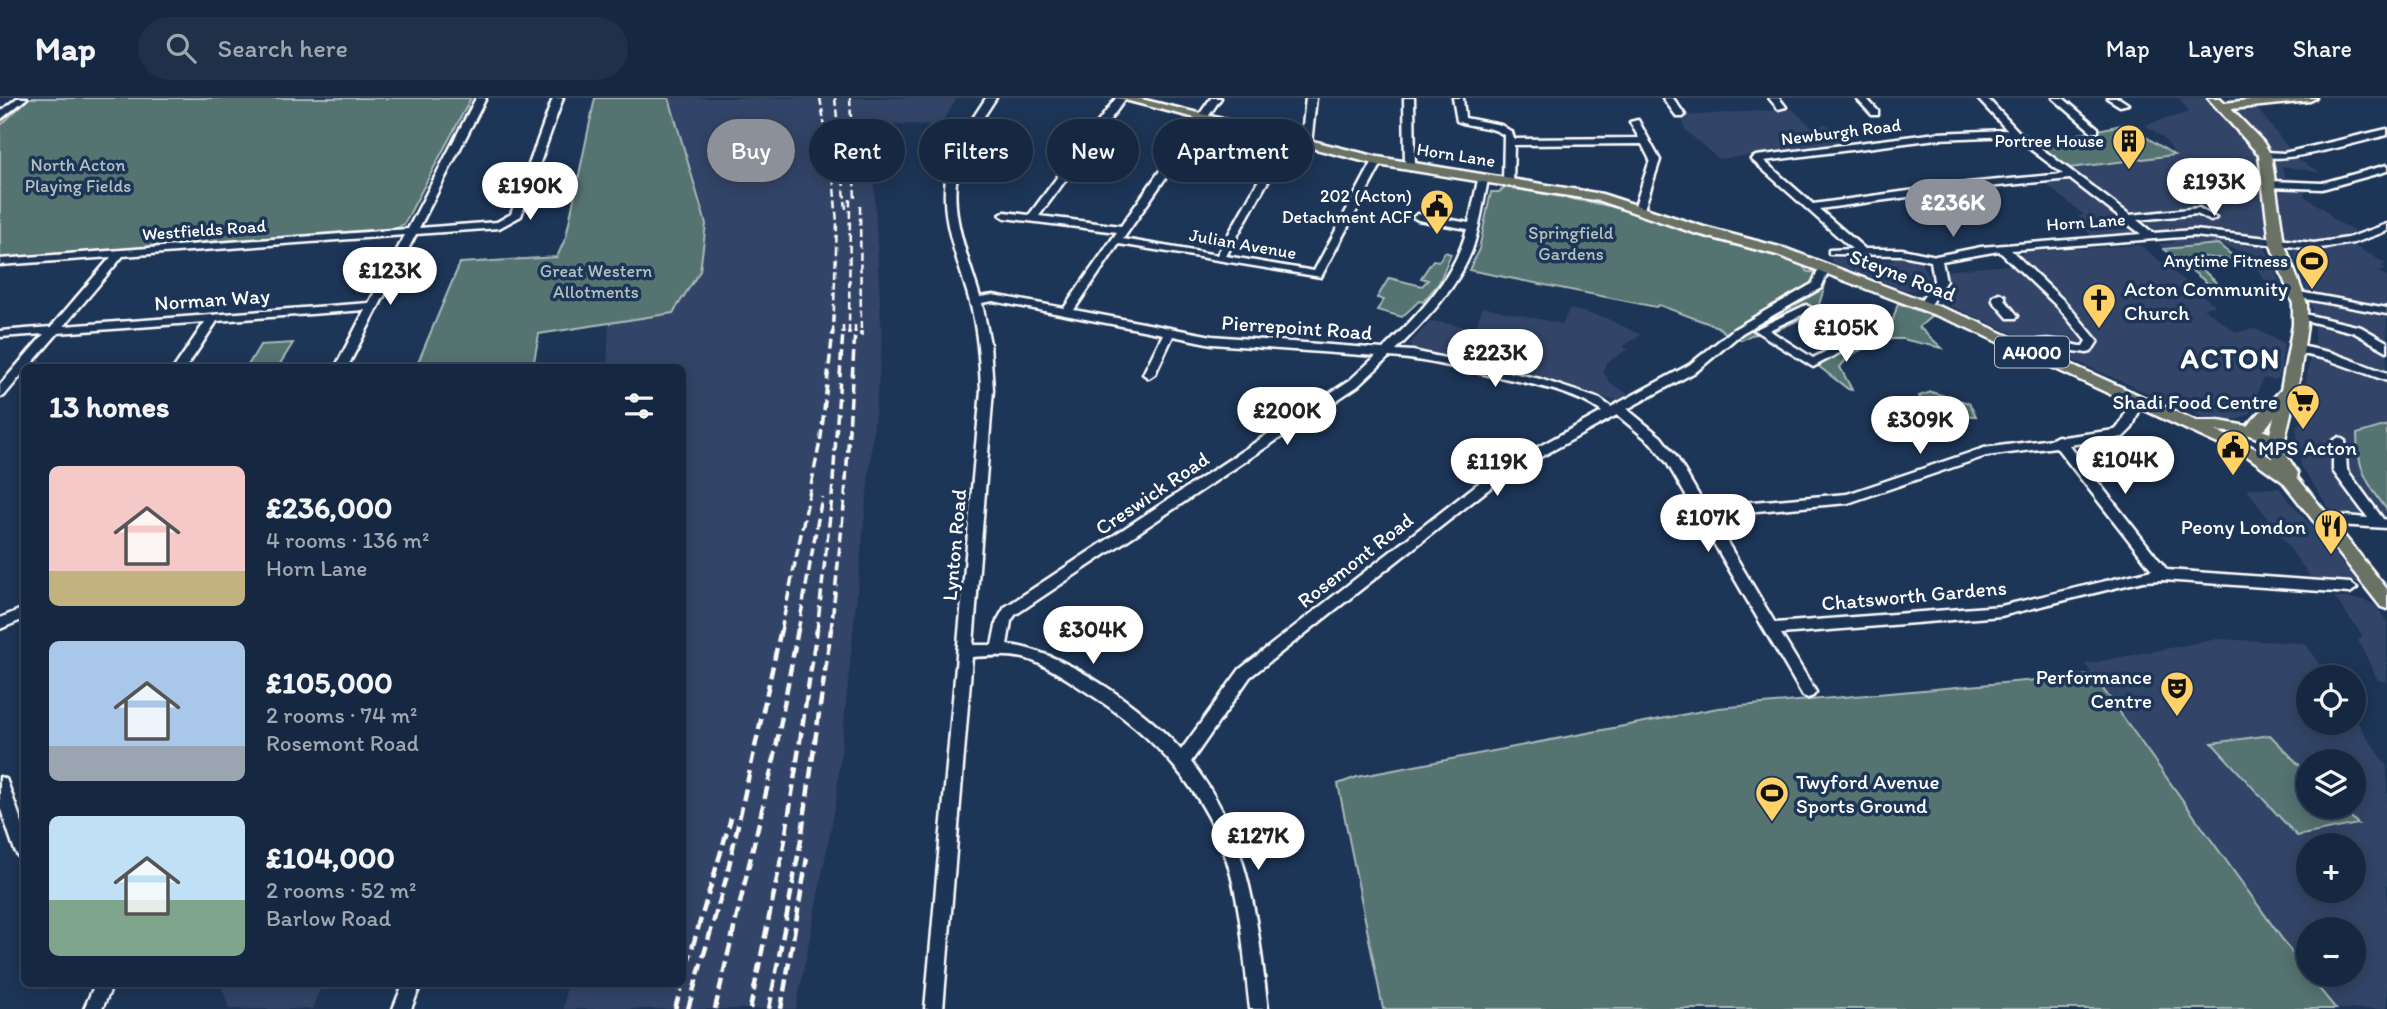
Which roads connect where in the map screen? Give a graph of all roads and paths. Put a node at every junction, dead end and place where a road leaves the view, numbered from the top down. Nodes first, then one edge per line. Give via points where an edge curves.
1 (22, 98) edge
2 (481, 98) edge
3 (558, 98) edge
4 (990, 98) edge
5 (1122, 98) edge
6 (1216, 98) edge
7 (1311, 98) edge
8 (1409, 98) edge
9 (1458, 98) edge
10 (1668, 98) edge
11 (1774, 98) edge
12 (1861, 98) edge
13 (1982, 98) edge
14 (2058, 98) edge
15 (2112, 98) edge
16 (2214, 98) edge
17 (2310, 98) edge
18 (1140, 100) edge
19 (2222, 103) edge
20 (2123, 104) dead end
21 (1781, 107) dead end
22 (1875, 113) dead end
23 (1680, 115) dead end
24 (0, 117) edge
25 (1202, 119) joint
26 (1309, 119) edge
27 (1635, 122) dead end
28 (2095, 130) dead end
29 (2015, 132) junction
30 (2387, 132) edge
31 (1646, 141) junction
32 (1508, 142) junction
33 (1313, 146) edge
34 (2265, 155) junction
35 (1378, 161) junction
36 (1410, 167) junction
37 (2387, 168) edge
38 (2072, 176) junction
39 (1483, 180) junction
40 (1159, 182) edge
41 (1263, 182) edge
42 (1508, 183) junction
43 (2270, 184) junction
44 (1811, 207) junction
45 (1639, 209) junction
46 (1005, 215) dead end
47 (1418, 217) dead end
48 (1032, 218) junction
49 (2128, 218) junction
50 (2211, 218) dead end
51 (1473, 227) junction
52 (2387, 227) edge
53 (1126, 230) junction
54 (410, 232) junction
55 (2151, 236) junction
56 (1118, 241) junction
57 (2277, 243) junction
58 (2002, 248) junction
59 (1782, 252) joint
60 (1833, 252) dead end
61 (1862, 252) junction
62 (120, 253) junction
63 (1931, 257) junction
64 (1220, 258) junction
65 (0, 262) edge
66 (1825, 267) junction
67 (2299, 295) junction
68 (1999, 296) dead end
69 (975, 300) junction
70 (1925, 304) junction
71 (373, 306) junction
72 (2387, 311) edge
73 (1066, 313) junction
74 (2012, 316) dead end
75 (2300, 316) junction
76 (213, 318) junction
77 (1780, 319) junction
78 (53, 330) junction
79 (1169, 333) junction
80 (0, 334) edge
81 (2387, 347) edge
82 (2295, 349) junction
83 (1387, 352) junction
84 (2035, 353) junction
85 (24, 364) edge
86 (183, 364) edge
87 (343, 364) edge
88 (21, 368) edge
89 (1149, 374) dead end
90 (2387, 377) edge
91 (0, 393) edge
92 (2286, 393) junction
93 (2138, 399) junction
94 (1613, 410) junction
95 (2199, 426) junction
96 (2244, 430) junction
97 (2058, 440) junction
98 (2339, 441) dead end
99 (2276, 448) junction
100 (2246, 450) junction
101 (2289, 478) junction
102 (1703, 511) junction
103 (2321, 519) junction
104 (2383, 524) edge
105 (2365, 572) junction
106 (2163, 575) junction
107 (2387, 584) edge
108 (2350, 588) dead end
109 (2387, 601) edge
110 (21, 614) edge
111 (0, 624) edge
112 (1772, 629) junction
113 (966, 651) junction
114 (998, 652) junction
115 (1808, 692) dead end
116 (1183, 760) junction
117 (0, 784) edge
118 (21, 843) edge
119 (103, 987) edge
120 (411, 987) edge
121 (93, 1009) edge
122 (402, 1009) edge
123 (934, 1009) edge
124 (1259, 1009) edge

1 - 24 street
2 - 54 street
3 - 54 street, Westfields Road via 516,216 499,225
4 - 69 street, Lynton Road via 952,169 954,231
5 - 18 main road, Horn Lane / A4000
5 - 48 street
6 - 25 street
7 - 26 street
8 - 36 street
9 - 32 street via 1460,119 1504,128
10 - 23 street
11 - 21 street
12 - 22 street
13 - 29 street
14 - 28 street
15 - 20 street
16 - 19 main road
17 - 19 main road
18 - 25 main road, Horn Lane / A4000
19 - 34 main road
27 - 31 street
29 - 38 street
29 - 44 street, Newburgh Road via 1937,136 1755,159
30 - 34 street via 2284,156
31 - 32 street
31 - 45 street via 1656,160
32 - 42 street
33 - 35 main road, Horn Lane / A4000
34 - 43 main road
35 - 36 main road, Horn Lane / A4000
35 - 64 street, Julian Avenue via 1317,275
36 - 39 main road, Horn Lane / A4000
37 - 43 street via 2322,186
38 - 44 street
38 - 49 street
39 - 42 main road, Horn Lane / A4000
39 - 51 street, Creswick Road
40 - 53 street
41 - 64 street
42 - 45 main road, Horn Lane / A4000
43 - 57 main road
44 - 61 street
45 - 59 main road, Horn Lane / A4000
46 - 48 street
47 - 51 street
48 - 53 street
49 - 50 street via 2199,211
49 - 55 street
51 - 83 street, Creswick Road via 1452,281
52 - 57 street, Horn Lane via 2335,244
53 - 56 street
54 - 62 street, Westfields Road
54 - 71 street
55 - 57 street, Horn Lane via 2201,233
55 - 58 street, Horn Lane
56 - 64 street, Julian Avenue
56 - 73 street
57 - 67 main road
58 - 63 street, Horn Lane
58 - 84 street via 2063,306 2092,341 2087,349 2077,351 2038,342
59 - 66 main road, Steyne Road / A4000
60 - 61 street, Horn Lane
61 - 63 street, Horn Lane
62 - 65 street, Westfields Road
62 - 78 street
63 - 70 street via 1940,281
66 - 70 main road, Steyne Road / A4000
66 - 77 street, Rosemont Road via 1816,286
67 - 72 street
67 - 75 main road
68 - 74 street
69 - 73 street, Pierrepoint Road via 993,299
69 - 113 street, Lynton Road via 983,333 987,390
70 - 84 main road, Steyne Road / A4000
71 - 76 street, Norman Way
71 - 87 street
73 - 79 street, Pierrepoint Road
75 - 81 street via 2362,330
75 - 82 main road
76 - 78 street, Norman Way
76 - 86 street
77 - 77 street via 1760,330 1813,363 1859,339 1806,308
77 - 94 street, Rosemont Road via 1738,331 1693,368
78 - 80 street, Norman Way
78 - 85 street
79 - 83 street, Pierrepoint Road via 1261,345
79 - 89 street
82 - 90 street
82 - 92 main road
83 - 94 street, Pierrepoint Road via 1536,382
83 - 114 street, Creswick Road via 1354,383 1010,611
84 - 93 main road, Steyne Road / A4000
88 - 91 street
92 - 96 main road via 2259,425
92 - 99 main road
93 - 95 main road, Steyne Road / A4000
93 - 97 street via 2126,428 2119,433
94 - 102 street, Pierrepoint Road via 1656,440
94 - 116 street, Rosemont Road via 1499,474 1245,673
95 - 96 main road, Steyne Road / A4000
95 - 100 main road, Steyne Road / A4000
96 - 99 main road, Steyne Road via 2267,436
96 - 100 main road via 2233,438
97 - 102 street via 1984,452 1848,498
97 - 106 street
98 - 104 street via 2340,471
99 - 100 main road via 2266,456
99 - 101 main road
100 - 101 main road
101 - 103 main road
102 - 112 street, Pierrepoint Road
103 - 104 street
103 - 105 main road
105 - 107 main road
105 - 109 main road
106 - 108 street, Chatsworth Gardens
106 - 112 street, Chatsworth Gardens via 2001,611
110 - 111 street
112 - 115 street, Pierrepoint Road
113 - 114 street
113 - 123 street, Lynton Road
114 - 116 street via 1021,652 1117,701
116 - 124 street via 1229,843 1243,890
117 - 118 street
119 - 121 street
120 - 122 street

